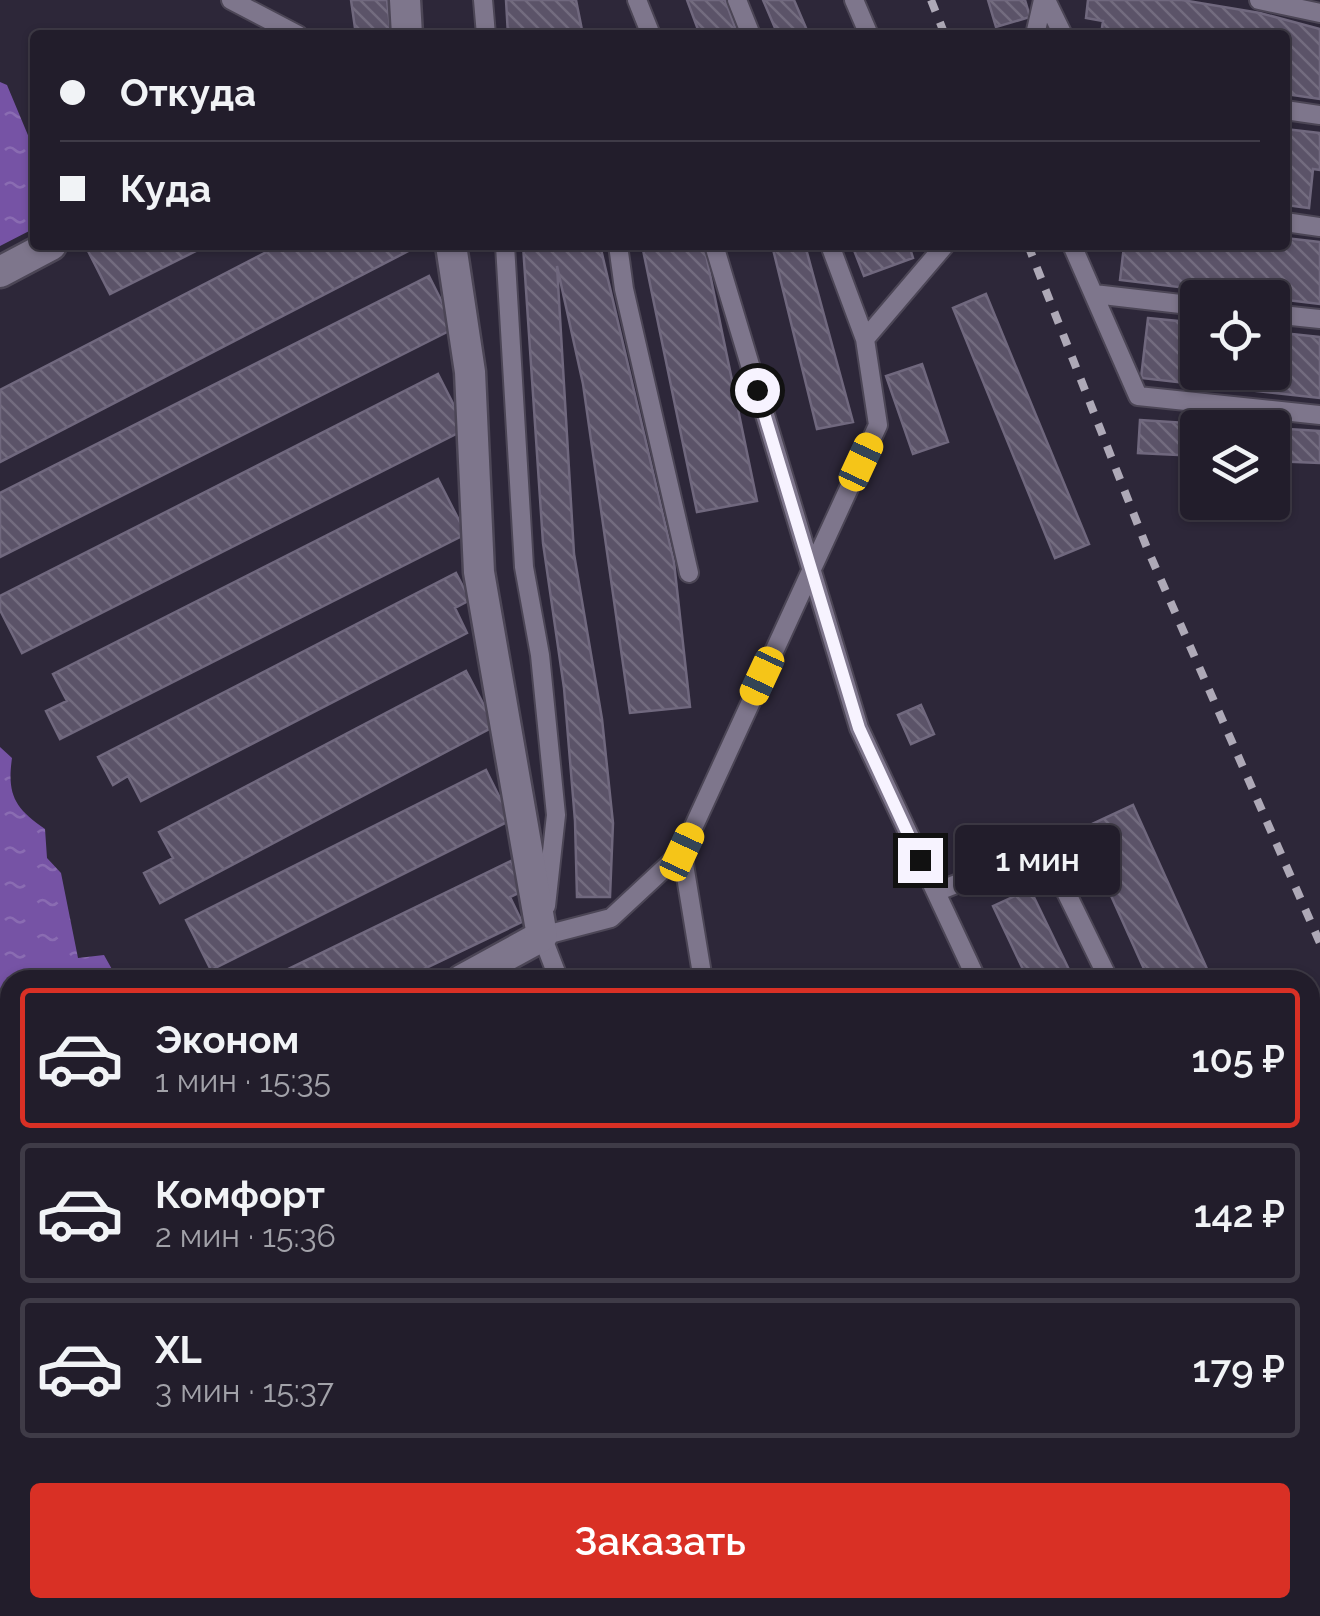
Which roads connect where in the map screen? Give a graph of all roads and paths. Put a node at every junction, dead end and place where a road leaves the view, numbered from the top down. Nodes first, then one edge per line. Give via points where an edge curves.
1 (232, 0) edge
2 (405, 0) edge
3 (483, 0) edge
4 (637, 0) edge
5 (738, 0) edge
6 (854, 0) edge
7 (1044, 0) edge
8 (1259, 0) edge
9 (1320, 13) edge
10 (289, 30) edge
11 (408, 30) edge
12 (486, 30) edge
13 (648, 30) edge
14 (748, 30) edge
15 (867, 30) edge
16 (1037, 30) edge
17 (1060, 30) edge
18 (1290, 111) edge
19 (1320, 114) edge
20 (1290, 223) edge
21 (1320, 227) edge
22 (42, 250) edge
23 (453, 250) edge
24 (505, 250) edge
25 (619, 250) edge
26 (715, 250) edge
27 (832, 250) edge
28 (941, 250) edge
29 (1074, 250) edge
30 (0, 272) edge
31 (1094, 294) junction
32 (1180, 304) edge
33 (1290, 316) edge
34 (1320, 319) edge
35 (865, 339) junction
36 (1320, 415) edge
37 (811, 570) junction
38 (689, 573) dead end
39 (682, 852) junction
40 (936, 892) junction
41 (542, 936) junction
42 (480, 970) edge
43 (554, 970) edge
44 (701, 970) edge
45 (972, 970) edge
46 (1104, 970) edge

1 - 10 lane
2 - 11 street
3 - 12 lane
4 - 13 lane
5 - 14 lane
6 - 15 lane
7 - 16 lane
7 - 17 lane
8 - 9 lane
18 - 19 lane
20 - 21 lane
22 - 30 street
23 - 41 street via 470,372 478,572
24 - 41 lane via 524,566 556,816
25 - 38 lane
26 - 37 lane
27 - 35 lane
28 - 35 lane
29 - 31 lane
31 - 32 lane
31 - 36 lane via 1138,396
33 - 34 lane
35 - 37 lane via 878,425
37 - 39 lane
37 - 40 lane via 859,728
39 - 41 lane via 610,918
39 - 44 lane
40 - 45 lane
40 - 46 lane via 1045,849
41 - 42 street
41 - 43 lane

